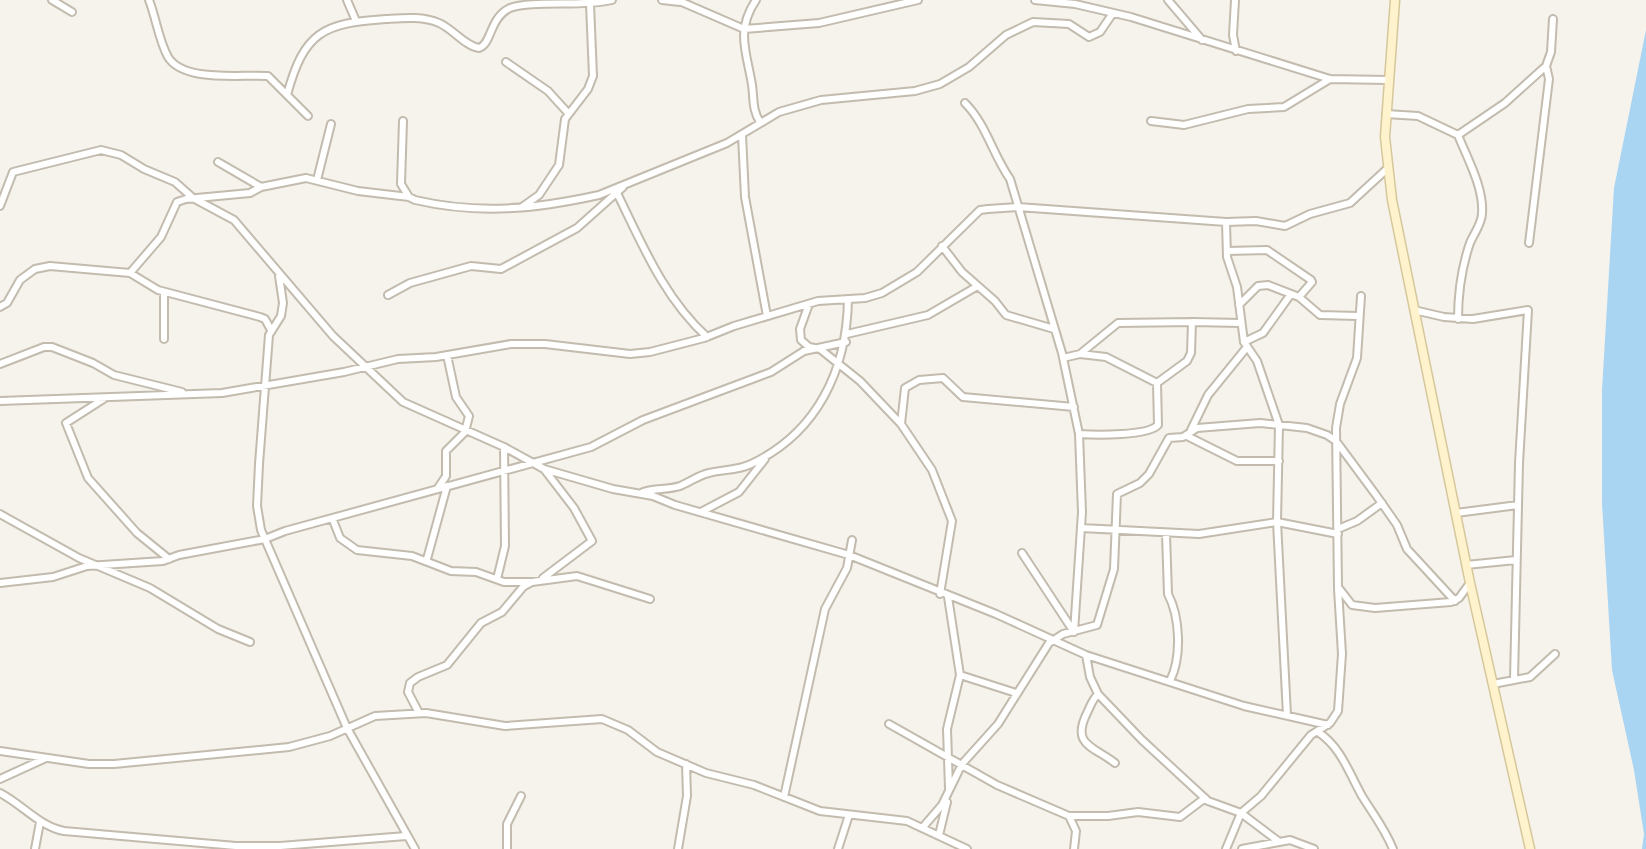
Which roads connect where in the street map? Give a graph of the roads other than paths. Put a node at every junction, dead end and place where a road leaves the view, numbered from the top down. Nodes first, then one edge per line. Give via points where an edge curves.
1 (52, 0) edge
2 (149, 0) edge
3 (347, 0) edge
4 (612, 0) edge
5 (662, 0) edge
6 (756, 0) edge
7 (918, 0) edge
8 (1035, 0) edge
9 (1067, 0) edge
10 (1168, 0) edge
11 (1235, 0) edge
12 (1395, 0) edge
13 (679, 1) edge
14 (590, 4) junction
15 (1075, 4) junction
16 (72, 12) dead end
17 (1114, 13) junction
18 (1553, 19) dead end
19 (356, 21) junction
20 (744, 29) junction
21 (1203, 41) junction
22 (1236, 51) junction
23 (506, 62) dead end
24 (1545, 66) junction
25 (1330, 79) junction
26 (1388, 80) junction
27 (287, 95) junction
28 (965, 103) dead end
29 (568, 113) junction
30 (1386, 114) junction
31 (308, 116) dead end
32 (403, 121) dead end
33 (1152, 121) dead end
34 (760, 122) junction
35 (331, 124) dead end
36 (742, 135) junction
37 (1458, 135) junction
38 (218, 162) dead end
39 (1388, 168) junction
40 (317, 180) junction
41 (626, 184) junction
42 (261, 187) junction
43 (617, 193) junction
44 (409, 197) junction
45 (193, 198) junction
46 (0, 206) edge
47 (1018, 207) junction
48 (521, 208) junction
49 (1226, 222) junction
50 (1529, 243) dead end
51 (942, 246) junction
52 (1227, 251) junction
53 (130, 273) junction
54 (279, 274) junction
55 (976, 287) junction
56 (164, 292) junction
57 (1291, 294) junction
58 (388, 295) dead end
59 (1361, 296) dead end
60 (1299, 297) junction
61 (848, 299) junction
62 (809, 304) junction
63 (1239, 305) junction
64 (0, 307) edge
65 (1414, 310) junction
66 (767, 316) junction
67 (1358, 316) junction
68 (1458, 319) junction
69 (1192, 322) junction
70 (1241, 323) junction
71 (1054, 328) junction
72 (271, 330) junction
73 (846, 334) junction
74 (707, 337) junction
75 (164, 339) dead end
76 (846, 342) junction
77 (1245, 344) junction
78 (815, 347) junction
79 (1080, 354) junction
80 (447, 355) junction
81 (1063, 358) junction
82 (0, 364) edge
83 (841, 364) junction
84 (366, 367) junction
85 (1157, 383) junction
86 (267, 385) junction
87 (194, 394) junction
88 (105, 398) junction
89 (0, 401) edge
90 (1074, 407) junction
91 (901, 424) junction
92 (1279, 425) junction
93 (1336, 428) junction
94 (1320, 431) junction
95 (466, 432) junction
96 (1189, 433) junction
97 (1079, 434) junction
98 (1336, 441) junction
99 (504, 447) junction
100 (768, 454) junction
101 (1279, 461) junction
102 (533, 464) junction
103 (544, 469) junction
104 (504, 472) junction
105 (447, 486) junction
106 (438, 488) junction
107 (641, 493) junction
108 (1382, 503) junction
109 (1518, 505) junction
110 (701, 512) junction
111 (1456, 513) junction
112 (0, 514) edge
113 (333, 520) junction
114 (1277, 522) junction
115 (1081, 528) junction
116 (1114, 531) junction
117 (1338, 531) junction
118 (1166, 534) junction
119 (265, 539) junction
120 (852, 540) dead end
121 (1022, 553) dead end
122 (849, 555) junction
123 (169, 559) junction
124 (427, 559) junction
125 (1516, 559) junction
126 (94, 565) junction
127 (1466, 565) junction
128 (497, 579) junction
129 (540, 580) junction
130 (532, 582) junction
131 (0, 583) edge
132 (1470, 583) junction
133 (1338, 587) junction
134 (940, 594) junction
135 (948, 597) junction
136 (650, 599) dead end
137 (1455, 601) junction
138 (1074, 632) junction
139 (1051, 640) junction
140 (250, 642) dead end
141 (1555, 654) dead end
142 (1086, 655) junction
143 (960, 675) junction
144 (1514, 679) junction
145 (1170, 681) junction
146 (1493, 684) junction
147 (1016, 693) junction
148 (1098, 694) junction
149 (419, 713) junction
150 (1287, 715) junction
151 (889, 724) dead end
152 (1328, 725) junction
153 (347, 727) junction
154 (1318, 732) junction
155 (0, 751) edge
156 (946, 757) junction
157 (46, 758) junction
158 (1115, 763) dead end
159 (685, 764) junction
160 (962, 764) junction
161 (0, 779) edge
162 (949, 792) junction
163 (0, 793) edge
164 (521, 796) dead end
165 (784, 797) junction
166 (1205, 798) junction
167 (1241, 813) junction
168 (849, 815) junction
169 (1069, 816) junction
170 (1082, 816) junction
171 (40, 822) junction
172 (923, 827) junction
173 (1076, 831) junction
174 (939, 835) junction
175 (406, 836) junction
176 (1278, 841) junction
177 (35, 849) edge
178 (415, 849) edge
179 (507, 849) edge
180 (678, 849) edge
181 (838, 849) edge
182 (967, 849) edge
183 (1074, 849) edge
184 (1226, 849) edge
185 (1242, 849) edge
186 (1314, 849) edge
187 (1393, 849) edge
188 (1530, 849) edge

1 - 16 street
2 - 27 street via 164,48 177,65 209,75 268,76
3 - 19 street
4 - 14 street
5 - 13 street
6 - 20 street
7 - 20 street via 818,23
8 - 15 street
9 - 15 street
10 - 21 street
11 - 22 street
12 - 26 street
13 - 20 street
14 - 19 street via 514,6 498,15 487,43 479,48 437,21
14 - 29 street via 593,76
15 - 17 street
17 - 21 street
17 - 34 street via 1100,32 1089,37 1069,24 1033,22 1006,35 954,77 925,89 821,100
18 - 24 street via 1551,52
19 - 27 street via 338,24 316,37 296,63
20 - 34 street via 744,58
21 - 22 street
22 - 25 street
23 - 29 street via 548,91
24 - 37 street via 1505,103
24 - 50 street via 1549,79
25 - 26 street
25 - 33 street via 1284,107 1248,109 1184,125
26 - 30 street
27 - 31 street
28 - 47 street via 1010,179
29 - 48 street via 559,165 538,195
30 - 37 street via 1418,116
30 - 39 street
32 - 44 street via 401,184
34 - 36 street
35 - 40 street
36 - 41 street
36 - 66 street via 744,197
37 - 68 street via 1482,212 1458,286
38 - 42 street
39 - 49 street via 1350,203 1285,226
39 - 65 street
40 - 42 street via 299,178
40 - 44 street
41 - 43 street
41 - 48 street via 599,195
42 - 45 street
43 - 58 street via 577,228 500,269 471,266 410,283
43 - 74 street via 638,242
44 - 48 street via 468,210
45 - 46 street via 176,182 101,150 13,172
45 - 53 street via 177,202 161,237
45 - 54 street via 234,220
47 - 49 street
47 - 51 street via 980,210
47 - 71 street
49 - 52 street
51 - 55 street
51 - 61 street via 898,285 865,298
52 - 60 street via 1268,250 1311,280
52 - 63 street
53 - 56 street
53 - 64 street via 41,267 20,280
54 - 72 street via 283,303
54 - 84 street
55 - 71 street via 1006,315
55 - 73 street via 928,315
56 - 72 street via 260,317
56 - 75 street
57 - 60 street
57 - 63 street via 1258,286
57 - 77 street via 1263,333
59 - 67 street
60 - 67 street via 1320,315
61 - 62 street
61 - 73 street
62 - 66 street
62 - 78 street via 800,329 805,344
63 - 70 street
65 - 68 street
65 - 111 street
66 - 74 street
67 - 93 street via 1357,358
68 - 109 street via 1528,310
69 - 70 street
69 - 79 street via 1118,323
69 - 85 street via 1187,361
70 - 77 street
71 - 81 street
72 - 86 street
73 - 76 street
74 - 80 street via 640,354 511,344
76 - 78 street
76 - 83 street
77 - 92 street via 1257,361
77 - 96 street via 1208,395
78 - 83 street
78 - 102 street via 756,379 643,420 591,447
79 - 81 street
79 - 85 street via 1106,357
80 - 84 street
80 - 95 street via 456,397 467,410
81 - 90 street
82 - 87 street via 52,347 114,375
83 - 91 street
83 - 100 street via 820,404 794,437
84 - 86 street
84 - 95 street via 403,402
85 - 97 street via 1156,429 1106,436
86 - 87 street
86 - 119 street via 257,506
87 - 88 street
88 - 89 street
88 - 123 street via 66,423 84,471 136,533
90 - 91 street via 976,399 956,393 943,378 919,380 905,388
90 - 97 street
91 - 134 street via 932,470 950,512 952,536
92 - 94 street
92 - 96 street
92 - 101 street
93 - 94 street
93 - 98 street
94 - 98 street
95 - 99 street
95 - 106 street via 446,451 446,476
96 - 101 street via 1237,461
96 - 116 street via 1169,438 1149,474 1140,483 1118,491
97 - 115 street
98 - 108 street
98 - 117 street
99 - 102 street
99 - 104 street
100 - 107 street via 738,469 707,473 679,486
100 - 110 street via 739,492
101 - 114 street
102 - 103 street
102 - 104 street
103 - 107 street
103 - 129 street via 592,541
104 - 105 street
104 - 128 street via 505,546
105 - 106 street
105 - 124 street
106 - 113 street
107 - 110 street
108 - 117 street
108 - 137 street via 1406,549
109 - 111 street
109 - 125 street
110 - 122 street
111 - 127 street
112 - 126 street
113 - 119 street
113 - 124 street via 340,538 357,550
114 - 117 street
114 - 118 street via 1199,534
114 - 150 street
115 - 116 street
115 - 138 street
116 - 118 street
116 - 138 street via 1113,574 1097,625
117 - 133 street
118 - 145 street via 1167,593 1178,651
119 - 123 street
119 - 153 street
120 - 122 street
121 - 138 street
122 - 134 street
122 - 165 street via 825,609
123 - 126 street
124 - 128 street via 451,571
125 - 127 street
125 - 144 street
126 - 131 street via 53,577
126 - 140 street via 150,588 218,629
127 - 132 street
128 - 130 street
129 - 130 street
129 - 136 street via 578,576
130 - 149 street via 502,612 481,623 447,665 410,684 408,692
132 - 137 street
132 - 146 street
133 - 137 street via 1347,602 1357,607
133 - 152 street via 1341,703
134 - 135 street
135 - 139 street
135 - 143 street
138 - 139 street
139 - 142 street
139 - 147 street
141 - 144 street via 1536,674
142 - 145 street
142 - 148 street
143 - 147 street
143 - 156 street via 947,729
144 - 146 street
145 - 150 street
146 - 188 street
147 - 160 street via 998,724
148 - 158 street via 1080,733
148 - 166 street
149 - 153 street via 374,716
149 - 159 street via 505,726 602,719
150 - 152 street
151 - 156 street
152 - 154 street
153 - 157 street via 274,749 114,764
153 - 175 street
154 - 167 street
154 - 187 street via 1348,766
155 - 157 street
156 - 160 street
156 - 162 street
157 - 161 street
159 - 165 street
159 - 180 street via 687,796
160 - 162 street
160 - 169 street via 997,785
162 - 172 street
162 - 174 street
163 - 171 street
164 - 179 street via 507,824
165 - 168 street via 820,811
166 - 167 street
166 - 170 street via 1180,817 1138,812
167 - 176 street
167 - 184 street
168 - 172 street
168 - 181 street
169 - 170 street
169 - 173 street
170 - 173 street
171 - 175 street via 64,831 236,846
171 - 177 street
172 - 174 street
173 - 183 street
174 - 182 street
175 - 178 street
176 - 185 street
176 - 186 street via 1290,840

